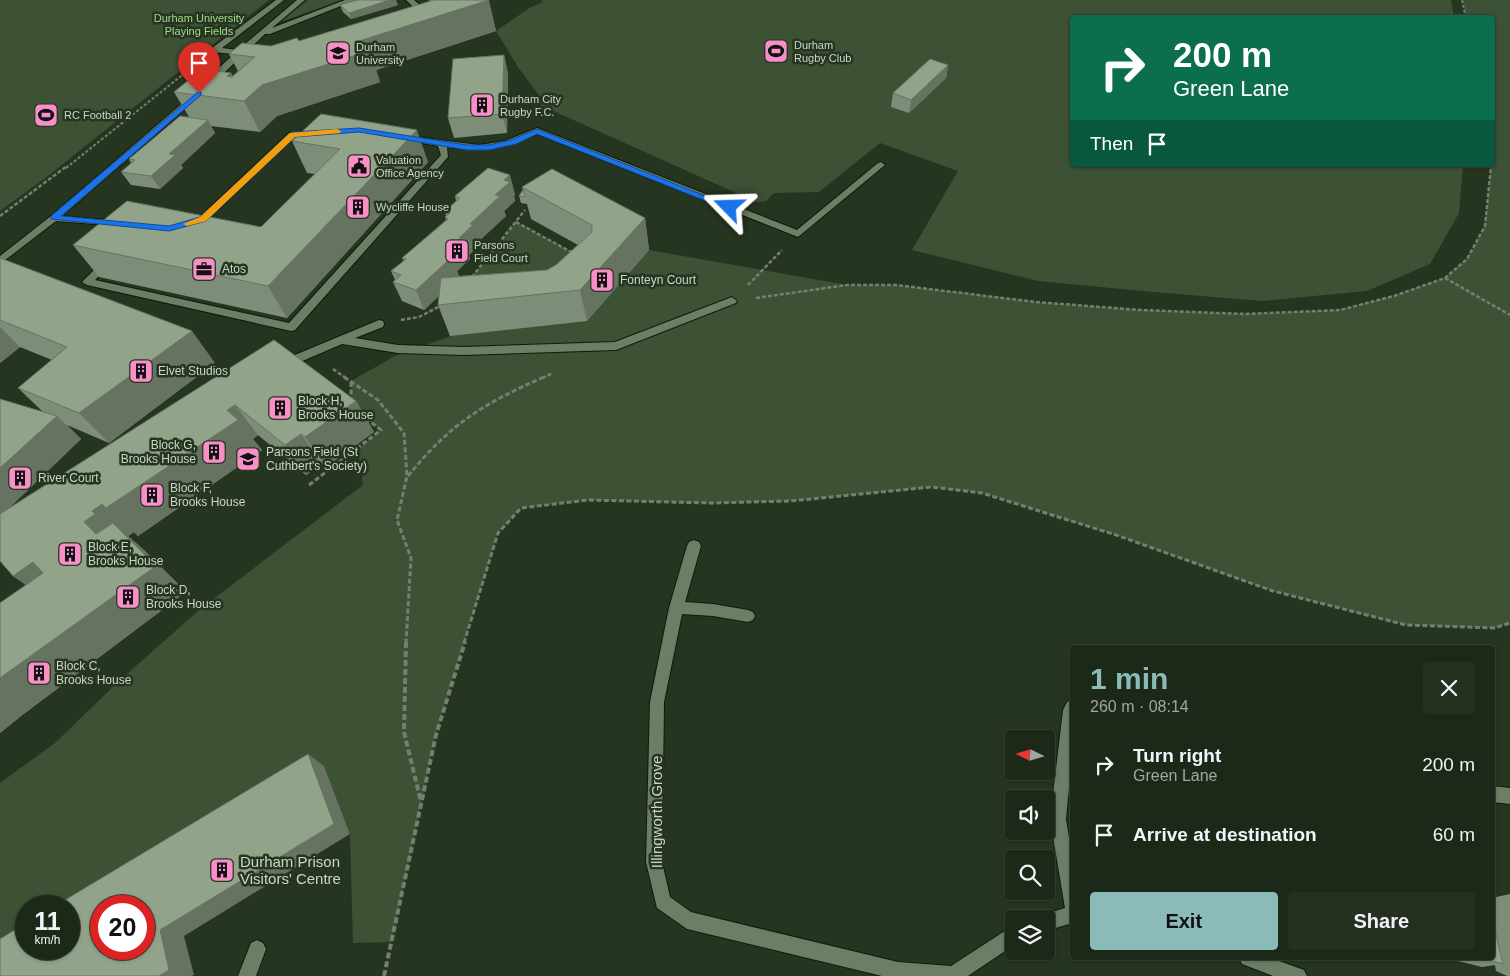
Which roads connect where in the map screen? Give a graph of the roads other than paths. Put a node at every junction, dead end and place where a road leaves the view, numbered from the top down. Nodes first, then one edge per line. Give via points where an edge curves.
1 (280, 0) edge
2 (301, 0) edge
3 (352, 0) edge
4 (410, 0) edge
5 (425, 13) edge
6 (256, 37) junction
7 (240, 52) junction
8 (321, 133) edge
9 (396, 136) edge
10 (442, 143) junction
11 (881, 165) dead end
12 (54, 218) junction
13 (129, 225) edge
14 (178, 226) edge
15 (114, 257) edge
16 (0, 261) edge
17 (732, 301) road end
18 (379, 324) road end
19 (342, 340) junction
20 (268, 372) edge
21 (694, 546) dead end
22 (676, 608) junction
23 (748, 616) dead end
24 (1070, 710) edge
25 (1495, 794) edge
26 (1510, 796) edge
27 (1070, 892) edge
28 (1070, 916) edge
29 (1055, 920) edge
30 (1005, 940) edge
31 (257, 949) dead end
32 (1254, 960) edge
33 (952, 975) edge
34 (247, 976) edge
35 (1298, 976) edge

1 - 7 street via 215,50
2 - 6 street
3 - 6 street
4 - 5 street
6 - 7 street
7 - 12 street via 188,105
8 - 14 street via 292,135 203,219
9 - 10 street
10 - 11 street via 489,148 537,131 798,234
10 - 15 street via 445,156 291,327 87,282
12 - 13 street
12 - 16 street
17 - 19 street via 616,346 463,351 398,349
18 - 19 street
19 - 20 street
21 - 22 street, Illingworth Grove
22 - 23 street
22 - 33 street, Illingworth Grove via 657,702 654,862 663,902 687,920 750,936 898,971
24 - 27 street via 1058,820
25 - 26 street
28 - 29 street
30 - 33 street, Illingworth Grove
31 - 34 street
32 - 35 street

